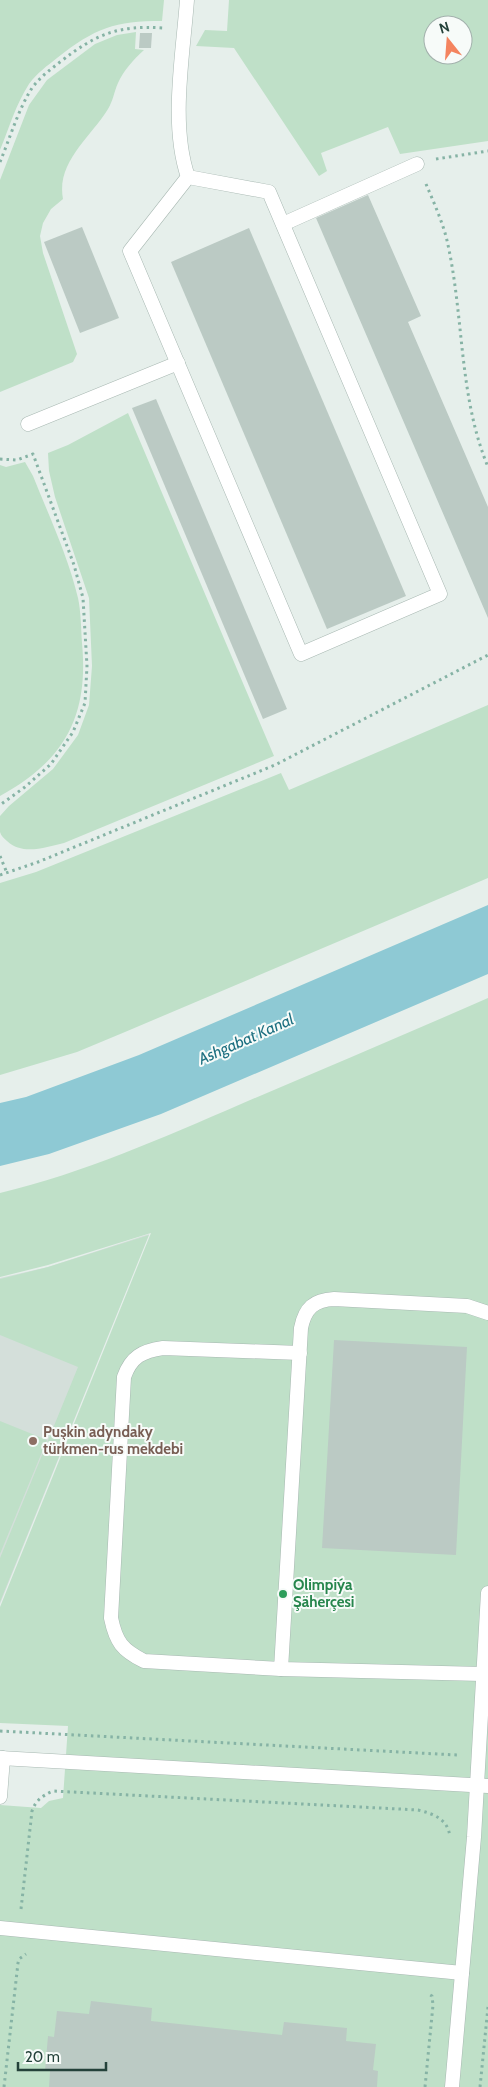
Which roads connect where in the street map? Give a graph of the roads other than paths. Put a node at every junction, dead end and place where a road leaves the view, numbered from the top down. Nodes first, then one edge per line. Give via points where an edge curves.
1 (187, 0) edge
2 (417, 164) road end
3 (188, 177) junction
4 (283, 224) junction
5 (178, 363) junction
6 (28, 424) dead end
7 (488, 1313) edge
8 (300, 1353) junction
9 (488, 1593) edge
10 (281, 1669) junction
11 (482, 1674) junction
12 (2, 1758) edge
13 (483, 1785) edge
14 (0, 1797) edge
15 (0, 1928) edge
16 (462, 1973) junction
17 (452, 2087) edge

1 - 3 lane via 180,132
2 - 4 lane
3 - 4 lane via 269,192
3 - 5 lane via 130,251
4 - 5 lane via 440,594 301,654
5 - 6 lane
7 - 8 lane via 467,1306 322,1300 303,1316
8 - 10 lane
8 - 10 lane via 163,1348 149,1350 136,1358 124,1377 111,1618 119,1643 144,1661
9 - 11 lane
10 - 11 lane
11 - 13 lane
12 - 13 lane
12 - 14 lane
13 - 16 lane
15 - 16 lane
16 - 17 lane

